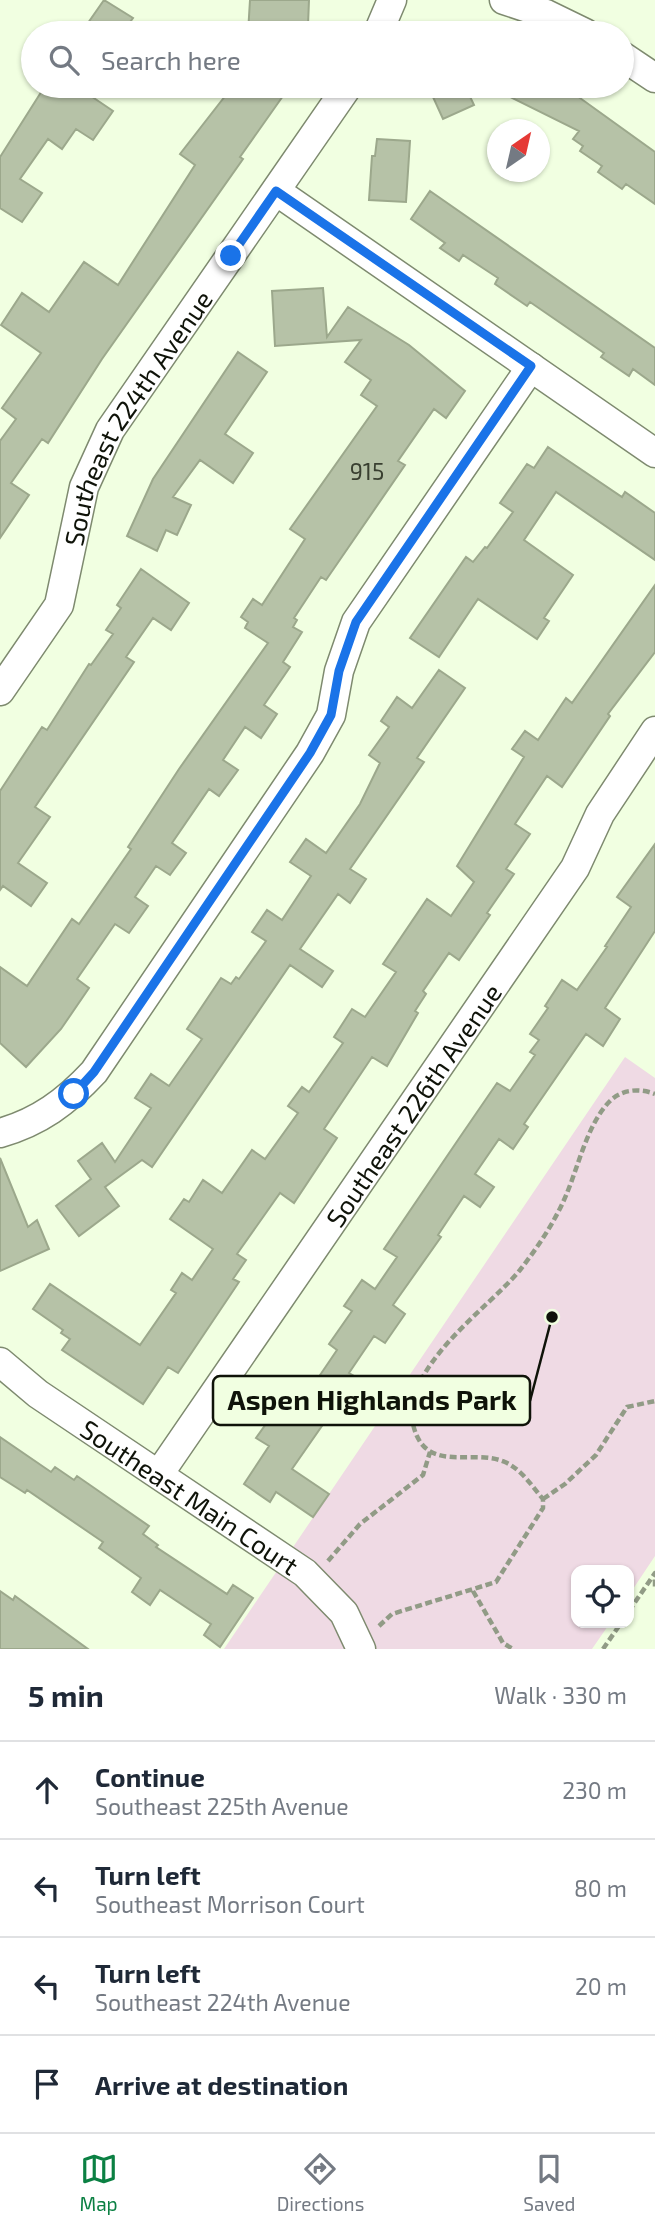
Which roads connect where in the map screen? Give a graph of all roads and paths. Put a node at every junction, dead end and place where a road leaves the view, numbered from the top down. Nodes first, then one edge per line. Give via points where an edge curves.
1 (392, 0) edge
2 (504, 0) edge
3 (383, 21) edge
4 (560, 21) edge
5 (634, 64) edge
6 (655, 78) edge
7 (340, 98) edge
8 (276, 191) junction
9 (531, 366) junction
10 (655, 453) edge
11 (0, 691) edge
12 (655, 731) edge
13 (655, 1094) edge
14 (0, 1133) edge
15 (0, 1362) edge
16 (655, 1401) edge
17 (430, 1452) junction
18 (159, 1474) junction
19 (543, 1499) junction
20 (655, 1573) edge
21 (312, 1578) junction
22 (655, 1588) edge
23 (473, 1591) junction
24 (634, 1604) edge
25 (618, 1628) edge
26 (359, 1643) edge
27 (513, 1649) edge
28 (603, 1649) edge

1 - 3 street
2 - 4 street
5 - 6 street
7 - 8 street, Southeast 224th Avenue
8 - 9 street
8 - 11 street, Southeast 224th Avenue via 110,430 84,487 59,605
9 - 10 street
9 - 14 street via 356,622 339,671 331,715 310,753 94,1072 51,1112
12 - 18 street, Southeast 226th Avenue via 600,814 575,867
13 - 17 path via 632,1091 608,1103 561,1206 537,1246 500,1293 446,1343 426,1373 413,1420 419,1439
15 - 18 street, Southeast Main Court via 38,1394
16 - 19 path via 627,1407 596,1455
17 - 19 path via 442,1458 506,1462 519,1470
17 - 21 path via 422,1475 360,1524
18 - 21 street, Southeast Main Court
19 - 23 path via 543,1507 496,1582
20 - 22 path
20 - 24 path
21 - 26 street, Southeast Main Court via 344,1614
23 - 26 path via 392,1614
23 - 27 path via 503,1643
25 - 28 path

